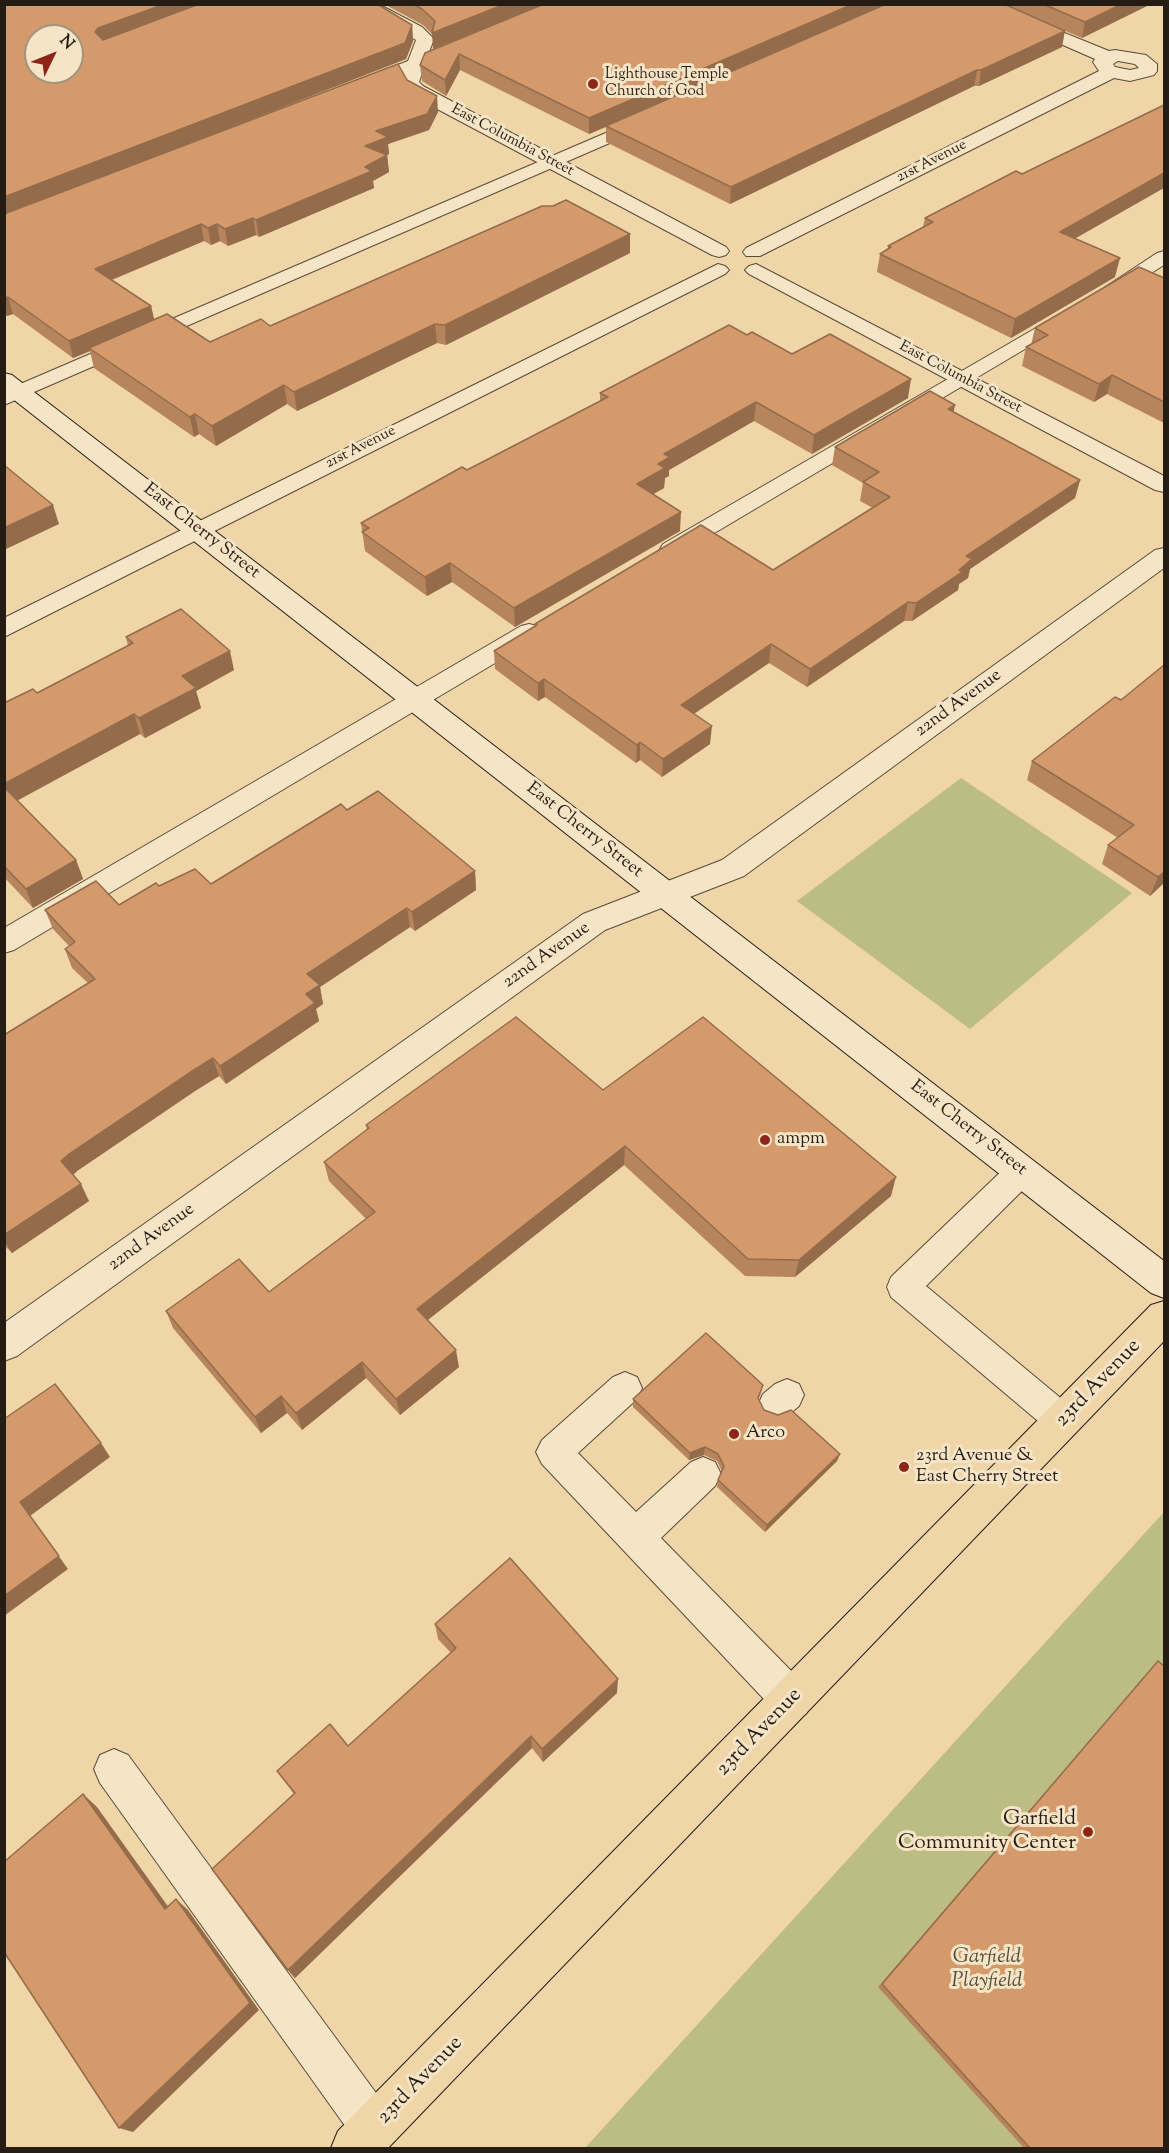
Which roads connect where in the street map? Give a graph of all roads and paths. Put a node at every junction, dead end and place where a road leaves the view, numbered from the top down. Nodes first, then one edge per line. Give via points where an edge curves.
1 (364, 4) edge
2 (977, 4) edge
3 (482, 38) edge
4 (414, 64) junction
5 (1109, 65) junction
6 (1164, 80) edge
7 (344, 92) edge
8 (660, 114) edge
9 (551, 162) junction
10 (1164, 257) edge
11 (719, 260) junction
12 (755, 261) junction
13 (962, 379) junction
14 (10, 390) edge
15 (1164, 485) edge
16 (198, 530) junction
17 (1164, 556) edge
18 (651, 560) edge
19 (549, 620) edge
20 (4, 629) edge
21 (415, 699) junction
22 (664, 894) junction
23 (4, 942) edge
24 (1022, 1172) junction
25 (1164, 1281) edge
26 (1164, 1317) edge
27 (4, 1344) edge
28 (625, 1388) dead end
29 (1063, 1420) junction
30 (703, 1474) dead end
31 (636, 1537) junction
32 (792, 1700) junction
33 (114, 1769) dead end
34 (364, 2138) edge

1 - 4 street, East Columbia Street via 424,39
2 - 5 street
3 - 4 street
4 - 7 street
4 - 9 street, East Columbia Street via 410,82 416,90
5 - 6 street via 1123,55 1146,61
5 - 12 street, 21st Avenue
8 - 9 lane
9 - 11 street, East Columbia Street
9 - 14 lane
10 - 13 lane
11 - 12 street via 738,248
11 - 16 street, 21st Avenue
12 - 13 street, East Columbia Street
13 - 15 street, East Columbia Street
13 - 18 lane
14 - 16 street, East Cherry Street
16 - 20 street, 21st Avenue
16 - 21 street, East Cherry Street
17 - 22 street, 22nd Avenue via 733,868
19 - 21 lane
21 - 22 street, East Cherry Street
21 - 23 lane
22 - 24 street, East Cherry Street
22 - 27 street, 22nd Avenue via 594,922
24 - 25 street, East Cherry Street
24 - 29 lane via 903,1287
26 - 29 main road, 23rd Avenue
28 - 31 lane via 554,1452
29 - 32 main road, 23rd Avenue
30 - 31 lane
31 - 32 lane
32 - 34 main road, 23rd Avenue
33 - 34 lane

